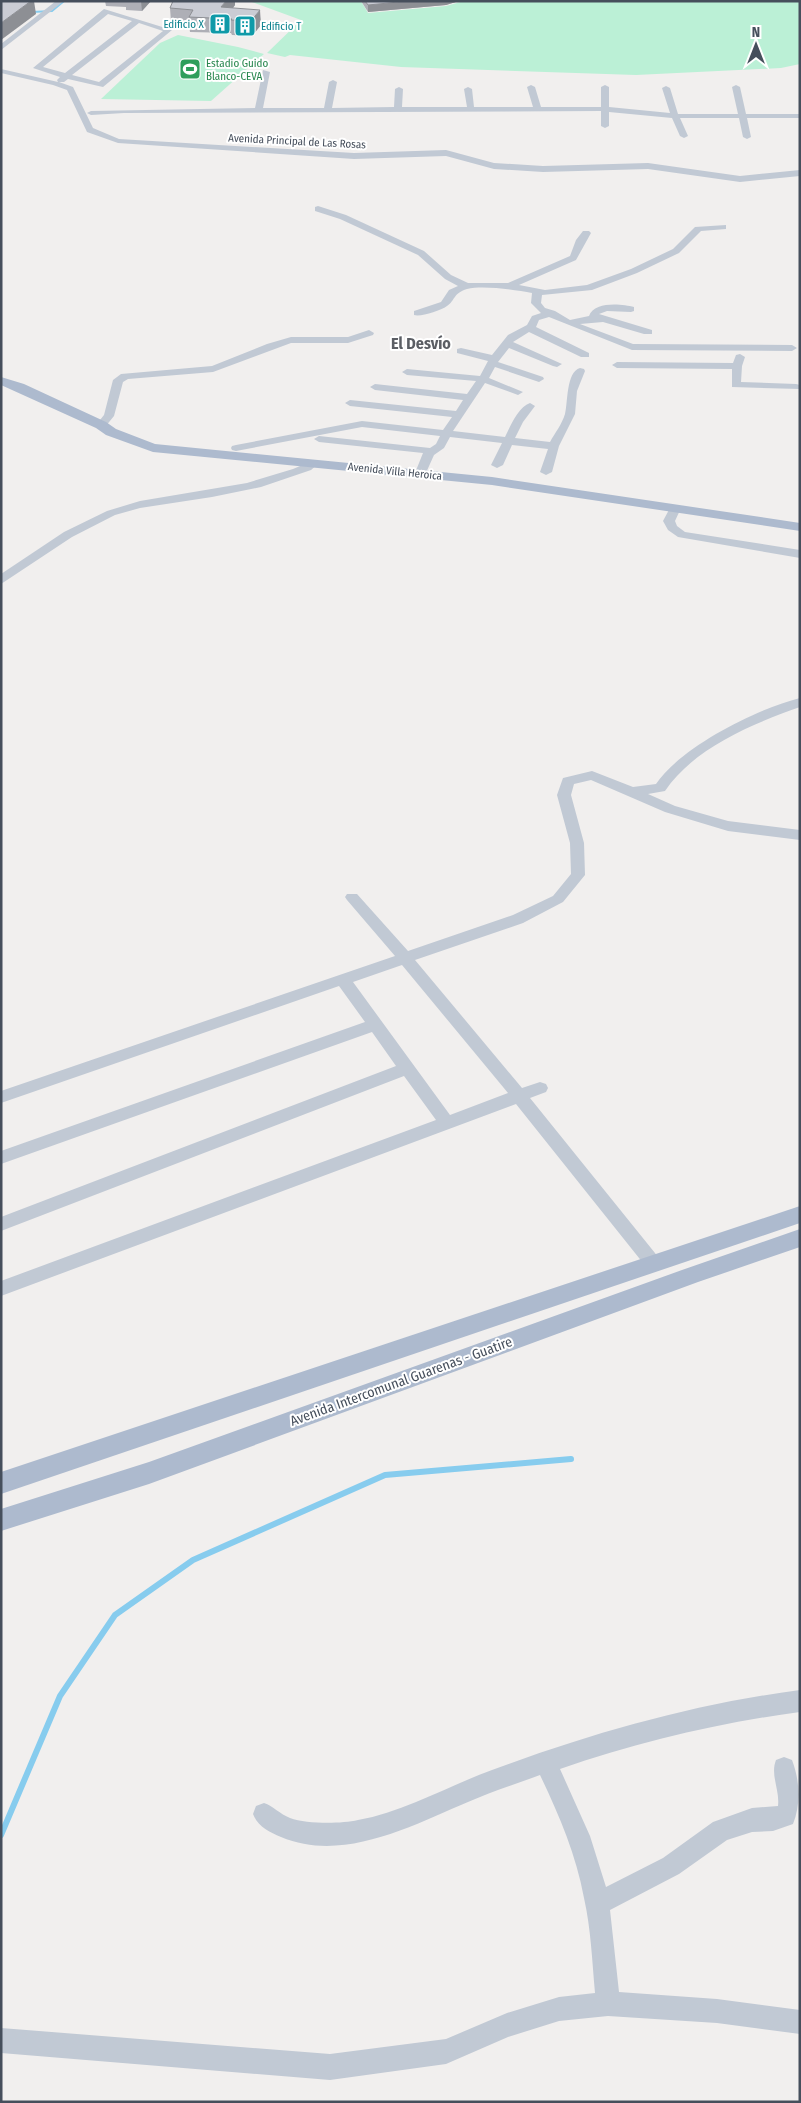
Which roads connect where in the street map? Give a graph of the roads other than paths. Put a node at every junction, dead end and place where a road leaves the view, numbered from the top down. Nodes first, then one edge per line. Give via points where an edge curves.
1 (61, 1) edge
2 (137, 21) junction
3 (1, 48) edge
4 (1, 70) edge
5 (266, 72) dead end
6 (67, 76) junction
7 (57, 82) junction
8 (333, 82) dead end
9 (531, 87) dead end
10 (605, 87) dead end
11 (736, 87) dead end
12 (666, 88) dead end
13 (399, 89) dead end
14 (468, 89) dead end
15 (398, 109) junction
16 (605, 109) junction
17 (259, 110) junction
18 (328, 110) junction
19 (471, 110) junction
20 (538, 110) junction
21 (91, 113) junction
22 (675, 116) junction
23 (741, 116) junction
24 (800, 116) edge
25 (605, 126) dead end
26 (684, 136) dead end
27 (747, 137) dead end
28 (401, 155) junction
29 (410, 164) dead end
30 (800, 168) edge
31 (800, 173) edge
32 (318, 209) dead end
33 (723, 227) dead end
34 (586, 233) dead end
35 (466, 286) junction
36 (509, 286) junction
37 (536, 292) junction
38 (631, 309) dead end
39 (417, 313) dead end
40 (552, 313) junction
41 (603, 319) junction
42 (569, 323) junction
43 (529, 328) junction
44 (648, 332) dead end
45 (369, 333) dead end
46 (506, 343) junction
47 (744, 348) junction
48 (792, 348) dead end
49 (461, 351) dead end
50 (585, 355) dead end
51 (493, 361) junction
52 (556, 364) dead end
53 (617, 365) dead end
54 (737, 366) junction
55 (407, 372) dead end
56 (580, 372) dead end
57 (483, 379) junction
58 (539, 379) dead end
59 (1, 381) edge
60 (375, 387) dead end
61 (796, 387) dead end
62 (518, 392) dead end
63 (471, 398) junction
64 (350, 403) dead end
65 (530, 406) dead end
66 (459, 414) junction
67 (101, 425) junction
68 (446, 434) junction
69 (319, 439) dead end
70 (508, 441) junction
71 (554, 446) junction
72 (236, 448) dead end
73 (432, 451) junction
74 (312, 464) junction
75 (497, 465) dead end
76 (546, 472) dead end
77 (420, 473) junction
78 (675, 508) junction
79 (800, 527) edge
80 (800, 554) edge
81 (1, 580) edge
82 (800, 702) edge
83 (631, 792) junction
84 (800, 835) edge
85 (352, 897) dead end
86 (406, 958) junction
87 (343, 980) junction
88 (376, 1025) junction
89 (407, 1068) junction
90 (540, 1088) dead end
91 (519, 1096) junction
92 (1, 1097) edge
93 (447, 1122) junction
94 (1, 1158) edge
95 (800, 1214) edge
96 (1, 1224) edge
97 (800, 1238) edge
98 (653, 1263) junction
99 (1, 1288) edge
100 (1, 1483) edge
101 (1, 1520) edge
102 (800, 1701) edge
103 (545, 1762) junction
104 (784, 1768) dead end
105 (264, 1814) dead end
106 (598, 1904) junction
107 (608, 2004) junction
108 (800, 2022) edge
109 (1, 2040) edge

1 - 3 street
2 - 6 street
2 - 6 street via 107,12 37,68
2 - 6 street via 168,30 100,86
4 - 7 street
4 - 28 street, Avenida Principal de Las Rosas via 70,89 90,130 118,141 354,156
5 - 17 street
6 - 7 street
7 - 21 street via 84,97
8 - 18 street
9 - 20 street
10 - 16 street
11 - 23 street
12 - 22 street
13 - 15 street
14 - 19 street
15 - 18 street
15 - 19 street
16 - 20 street
16 - 22 street
16 - 25 street
17 - 18 street
17 - 21 street
19 - 20 street
21 - 30 street via 98,128 123,138 355,153 447,149 500,162 541,165 653,163 737,174
22 - 23 street
22 - 26 street
23 - 24 street
23 - 27 street
28 - 29 street
28 - 31 street, Avenida Principal de Las Rosas via 446,153 494,166 543,169 648,166 740,178
32 - 35 street via 344,217 420,253 448,277
33 - 37 street via 698,229 676,252 610,282 573,291
34 - 36 street via 578,241 573,258
35 - 36 street
35 - 39 street via 452,292 444,304
36 - 37 street
37 - 40 street via 536,303 542,310
38 - 41 street via 606,308 594,313
40 - 42 street
40 - 43 street via 535,318
41 - 42 street via 589,317
41 - 44 street
42 - 47 street via 632,346
43 - 46 street
43 - 50 street
45 - 67 street via 341,342 301,339 274,344 212,369 125,376 118,380 110,416
46 - 51 street
46 - 52 street
47 - 48 street
47 - 54 street
49 - 51 street
51 - 57 street
51 - 58 street
53 - 54 street
54 - 61 street via 736,385
55 - 57 street
56 - 71 street via 572,391 570,414
57 - 62 street
57 - 63 street
59 - 67 main road, Avenida Villa Heroica
60 - 63 street
63 - 66 street
64 - 66 street
65 - 70 street
66 - 68 street
67 - 74 main road, Avenida Villa Heroica via 153,448
68 - 70 street
68 - 72 street via 362,424
68 - 73 street via 440,446
69 - 73 street
70 - 71 street
70 - 75 street
71 - 76 street
73 - 77 street
74 - 77 main road, Avenida Villa Heroica
74 - 81 street via 300,471 227,491 145,503 110,513 79,529
77 - 78 main road, Avenida Villa Heroica
78 - 79 main road, Avenida Villa Heroica
78 - 80 street via 669,521 672,528 682,535
82 - 83 street via 711,745 674,770 660,788
83 - 84 street via 696,818 728,826
83 - 86 street via 592,775 568,781 564,795 577,843 578,875 558,899 518,919
85 - 86 street
86 - 87 street
86 - 91 street
87 - 88 street
87 - 92 street
88 - 89 street
88 - 94 street
89 - 93 street
89 - 96 street
90 - 91 street
91 - 93 street
91 - 98 street
93 - 99 street
95 - 98 main road, Avenida Intercomunal Guarenas - Guatire
97 - 101 main road, Avenida Intercomunal Guarenas - Guatire via 149,1473
98 - 100 main road, Avenida Intercomunal Guarenas - Guatire
102 - 103 street via 702,1719
103 - 105 street via 357,1832 300,1833 273,1822
103 - 106 street via 580,1839
104 - 106 street via 790,1802 785,1816 752,1820 722,1830 671,1866
106 - 107 street
107 - 108 street
107 - 109 street via 559,2009 507,2025 446,2051 330,2067

